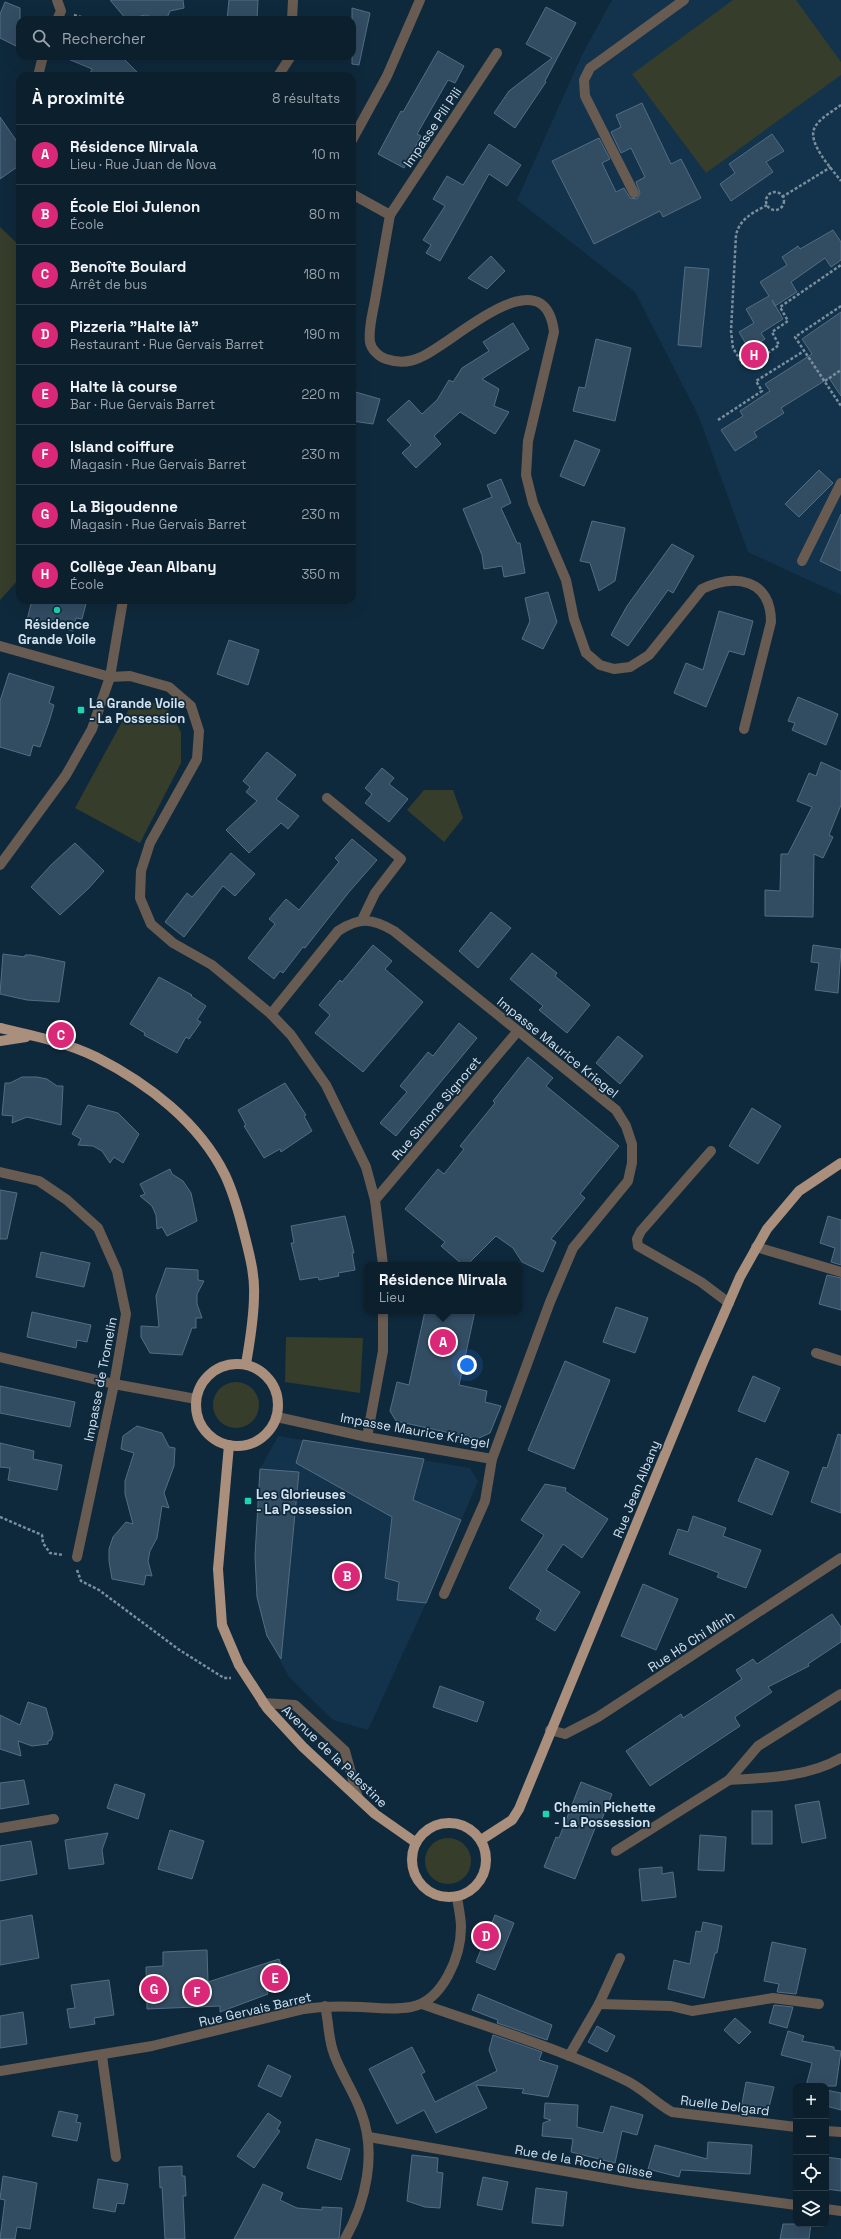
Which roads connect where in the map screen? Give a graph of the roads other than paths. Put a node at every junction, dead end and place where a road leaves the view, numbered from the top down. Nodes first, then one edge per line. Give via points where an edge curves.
1 (56, 0) edge
2 (293, 0) edge
3 (420, 0) edge
4 (684, 0) edge
5 (59, 16) edge
6 (292, 16) edge
7 (497, 53) dead end
8 (41, 60) edge
9 (288, 60) edge
10 (39, 72) edge
11 (281, 72) edge
12 (356, 133) edge
13 (634, 193) dead end
14 (356, 196) edge
15 (390, 215) junction
16 (841, 483) edge
17 (802, 561) dead end
18 (122, 604) edge
19 (0, 646) edge
20 (110, 676) junction
21 (744, 729) dead end
22 (327, 798) dead end
23 (0, 865) edge
24 (362, 920) junction
25 (270, 1014) junction
26 (0, 1028) edge
27 (517, 1032) junction
28 (36, 1036) junction
29 (0, 1041) edge
30 (711, 1151) dead end
31 (841, 1163) edge
32 (0, 1172) edge
33 (375, 1200) junction
34 (756, 1247) junction
35 (383, 1262) edge
36 (841, 1272) edge
37 (728, 1303) junction
38 (384, 1314) edge
39 (816, 1353) dead end
40 (0, 1357) edge
41 (841, 1361) edge
42 (246, 1364) junction
43 (114, 1384) junction
44 (196, 1399) junction
45 (277, 1417) junction
46 (368, 1437) junction
47 (229, 1445) junction
48 (492, 1459) junction
49 (77, 1557) road end
50 (841, 1558) edge
51 (444, 1594) dead end
52 (841, 1694) edge
53 (263, 1703) junction
54 (550, 1730) junction
55 (841, 1758) edge
56 (729, 1780) junction
57 (358, 1798) junction
58 (54, 1819) dead end
59 (0, 1828) edge
60 (481, 1840) junction
61 (415, 1842) junction
62 (616, 1851) dead end
63 (457, 1896) junction
64 (620, 1958) dead end
65 (422, 2004) junction
66 (599, 2004) junction
67 (819, 2004) dead end
68 (325, 2006) junction
69 (102, 2056) junction
70 (569, 2056) junction
71 (0, 2071) edge
72 (793, 2127) edge
73 (829, 2131) edge
74 (841, 2132) edge
75 (369, 2137) junction
76 (116, 2157) dead end
77 (793, 2205) edge
78 (829, 2209) edge
79 (841, 2211) edge
80 (345, 2239) edge

1 - 5 street via 61,11
2 - 6 street
3 - 12 street via 387,76
4 - 13 street via 590,68 584,80 585,96
7 - 15 street, Impasse Pili Pili
8 - 10 street
9 - 11 street
14 - 15 street
15 - 21 street via 371,322 370,343 380,357 399,363 421,357 508,302 526,298 542,302 552,315 554,332 528,441 526,475 533,503 566,580 574,619 586,653 600,665 614,669 630,667 649,655 702,588 714,583 729,580 749,582 765,596 771,609 771,622
16 - 17 street
18 - 20 street
19 - 20 street
20 - 23 street via 92,729 66,775
20 - 25 street via 130,676 169,687 191,706 199,731 197,759 150,843 141,871 140,898 151,924 173,943 212,965
22 - 24 street via 401,859 375,893
24 - 25 street via 338,931
24 - 27 street, Impasse Maurice Kriegel via 380,923 394,931
25 - 33 street via 291,1035 326,1085 366,1167
26 - 28 main road
27 - 33 street, Rue Simone Signoret
27 - 48 street, Impasse Maurice Kriegel via 616,1110 626,1126 632,1144 632,1163 628,1181 574,1248 550,1302
28 - 29 main road
28 - 42 main road via 94,1056 147,1086 179,1114 225,1174 237,1206 250,1256 254,1294
30 - 37 street via 636,1240 638,1246 702,1282
31 - 34 main road, Rue Jean Albany via 799,1191 767,1229
32 - 43 street, Impasse de Tromelin via 39,1181 67,1200 98,1228 117,1271 126,1314
33 - 35 street
34 - 36 street
34 - 37 main road, Rue Jean Albany
37 - 54 main road, Rue Jean Albany
38 - 46 street via 383,1351
39 - 41 street
40 - 43 street
42 - 44 main road via 220,1367 208,1375 200,1386
42 - 45 main road via 259,1369 269,1378 276,1390 279,1404
43 - 44 street
43 - 49 street, Impasse de Tromelin
44 - 47 main road via 196,1411 204,1428 217,1441
45 - 46 street, Impasse Maurice Kriegel
45 - 47 main road via 272,1428 253,1443
46 - 48 street, Impasse Maurice Kriegel
47 - 53 main road, Avenue de la Palestine via 218,1569 222,1625 233,1652
48 - 51 street via 485,1502
50 - 54 street, Rue Hô Chi Minh via 598,1717 565,1734
52 - 56 street via 758,1746
53 - 57 main road, Avenue de la Palestine via 303,1747
53 - 57 street via 295,1705 345,1751
54 - 60 main road, Rue Jean Albany via 519,1809 512,1820
55 - 56 street via 803,1772
56 - 62 street
57 - 61 main road, Avenue de la Palestine via 388,1825
58 - 59 street
60 - 61 main road via 474,1831 453,1822 431,1826
60 - 63 main road via 486,1851 483,1874 468,1892
61 - 63 main road via 411,1854 415,1877 433,1894
63 - 65 street via 461,1927 458,1952 439,1989
64 - 66 street
65 - 68 street, Rue Gervais Barret via 394,2009
65 - 70 street, Ruelle Delgard
66 - 67 street via 671,2006 692,2011 773,1998
66 - 70 street
68 - 69 street, Rue Gervais Barret
68 - 75 street via 334,2055 361,2112
69 - 71 street, Rue Gervais Barret
69 - 76 street
70 - 72 street, Ruelle Delgard via 629,2082 657,2104 672,2112
73 - 74 street
75 - 77 street, Rue de la Roche Glisse via 639,2184
75 - 80 street via 364,2190
78 - 79 street

